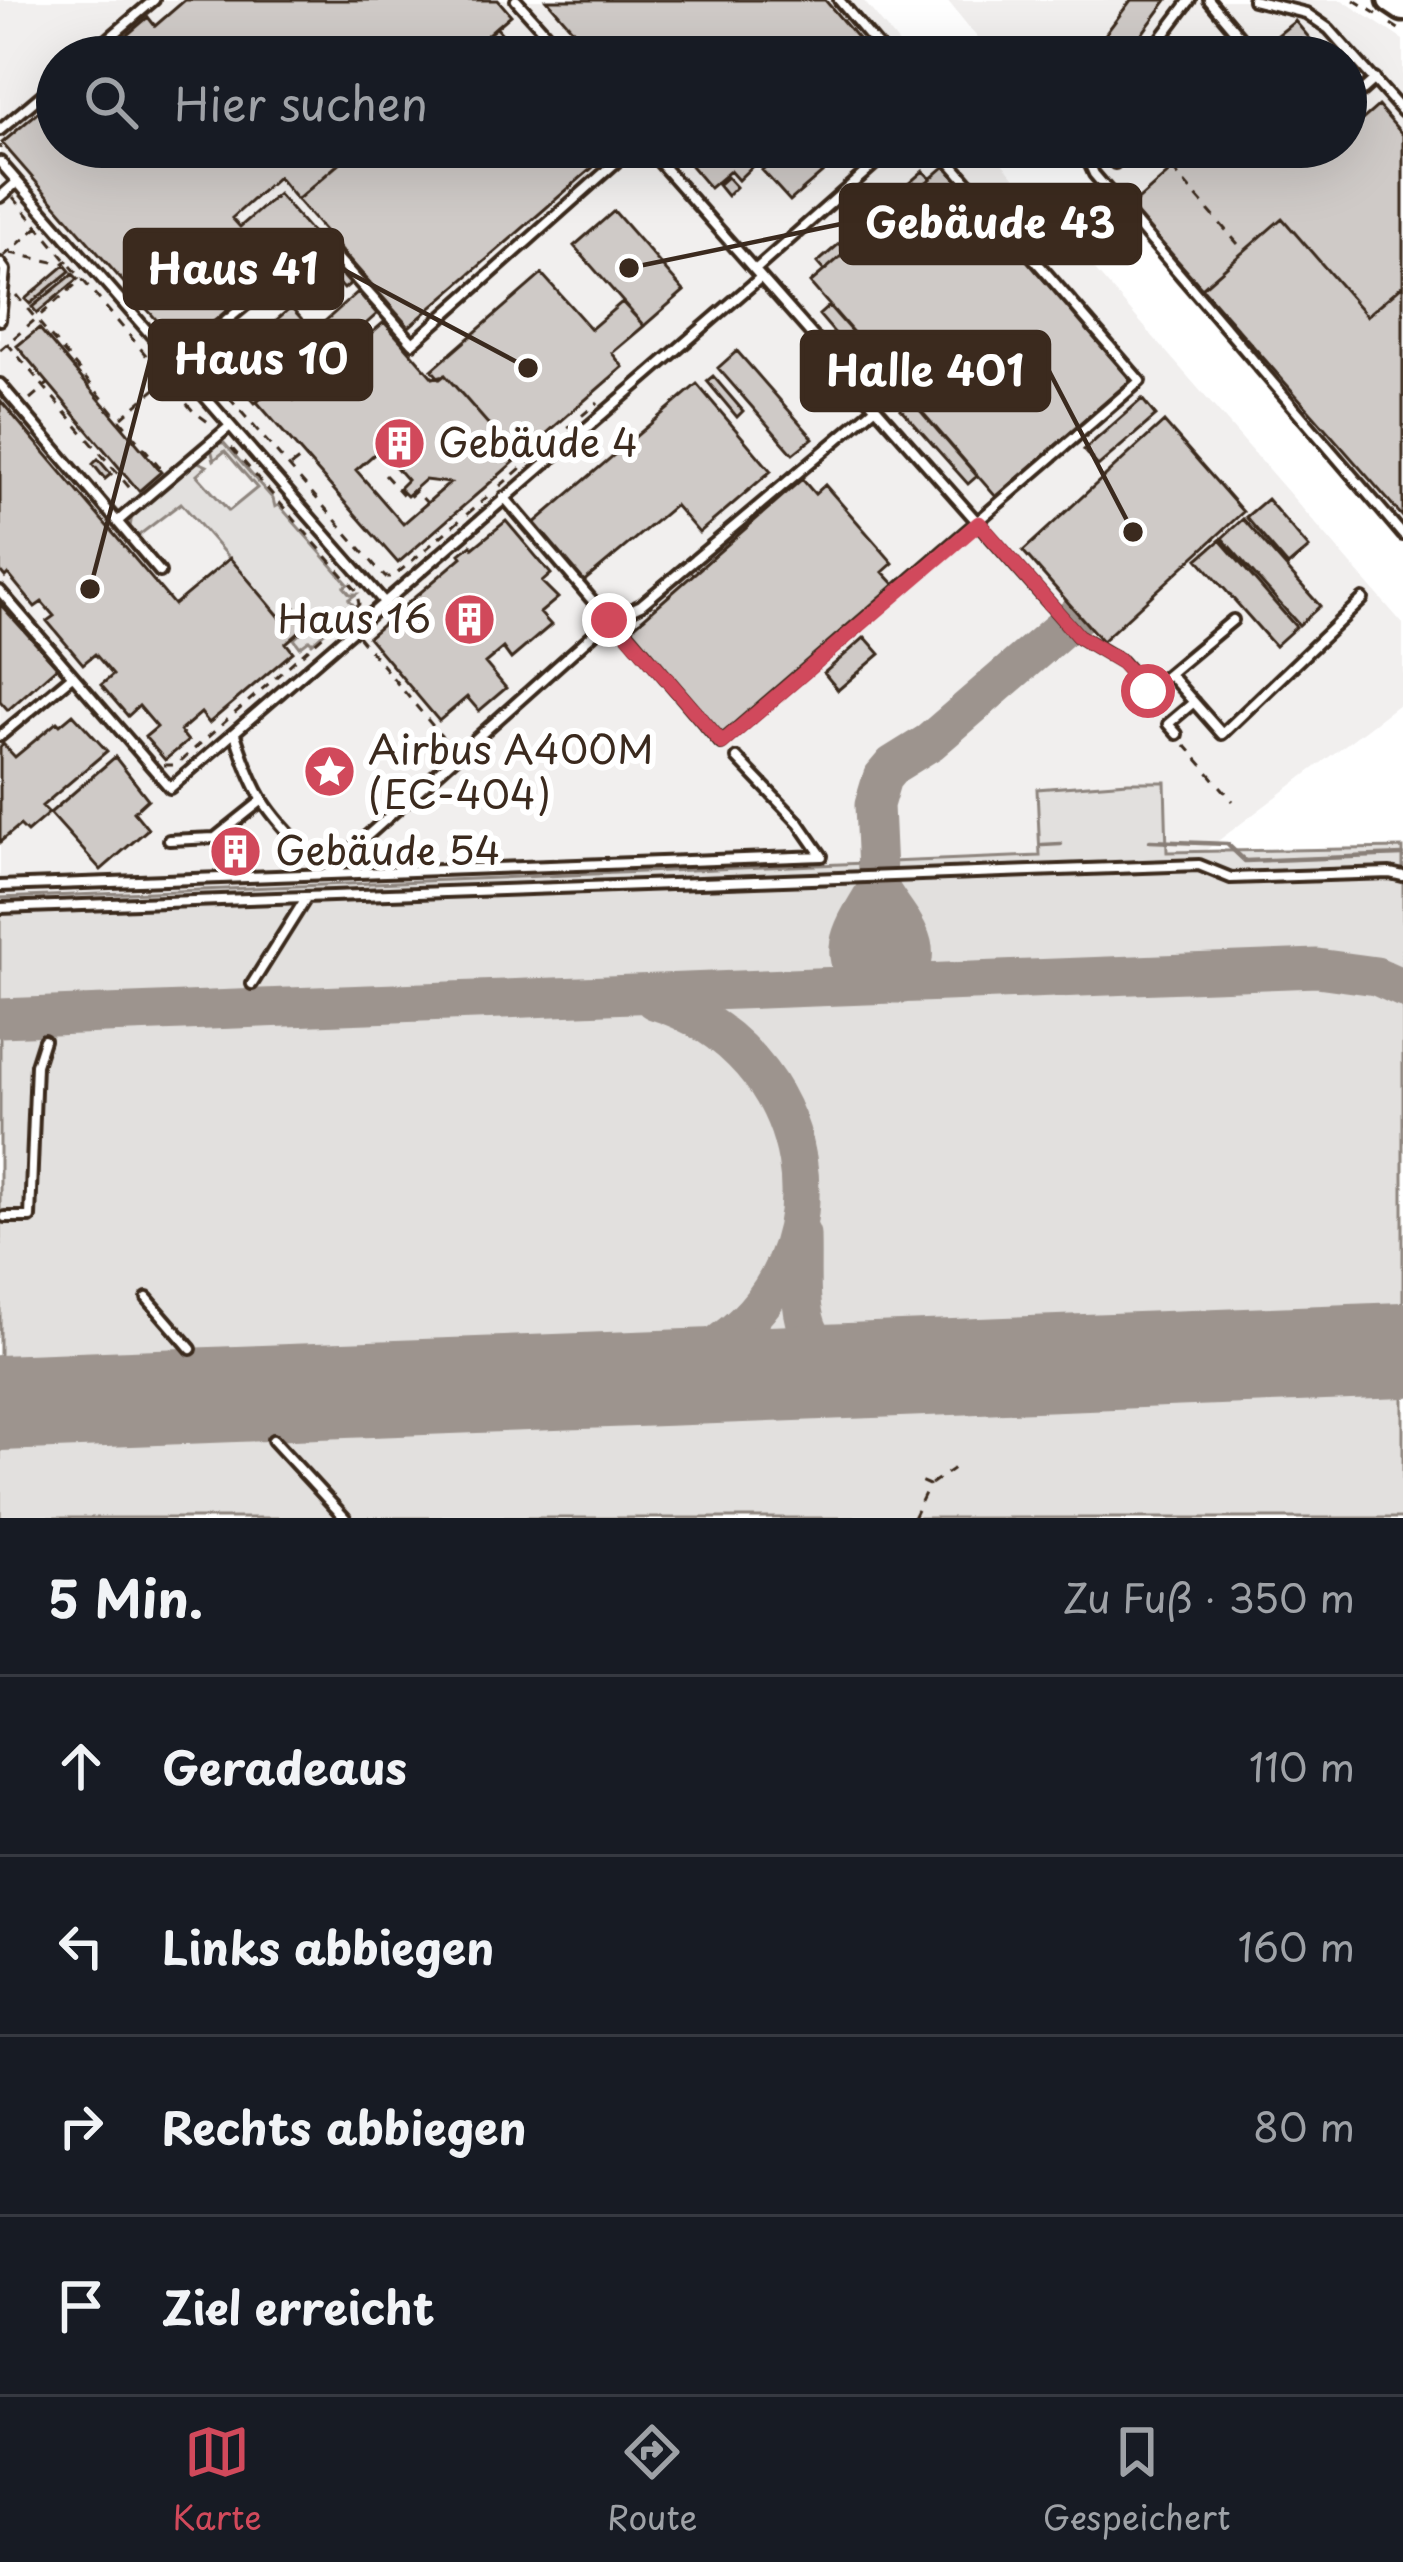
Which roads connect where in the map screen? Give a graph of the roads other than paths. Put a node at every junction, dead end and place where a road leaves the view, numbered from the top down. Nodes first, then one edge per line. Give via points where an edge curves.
1 (154, 0) edge
2 (517, 0) edge
3 (839, 0) edge
4 (1190, 0) edge
5 (1209, 0) edge
6 (1253, 0) edge
7 (1391, 0) edge
8 (1403, 8) edge
9 (112, 36) edge
10 (549, 36) edge
11 (869, 36) edge
12 (1163, 36) edge
13 (1239, 36) edge
14 (1335, 36) edge
15 (1367, 70) edge
16 (1375, 79) junction
17 (1367, 86) edge
18 (36, 100) edge
19 (1403, 112) edge
20 (0, 130) edge
21 (0, 162) edge
22 (609, 168) edge
23 (665, 168) edge
24 (871, 168) edge
25 (955, 168) edge
26 (1091, 168) edge
27 (17, 182) junction
28 (4, 194) edge
29 (0, 261) edge
30 (288, 270) dead end
31 (758, 273) junction
32 (254, 298) dead end
33 (0, 320) edge
34 (175, 363) junction
35 (0, 384) edge
36 (876, 407) junction
37 (230, 426) junction
38 (199, 452) junction
39 (209, 464) dead end
40 (504, 497) junction
41 (117, 522) junction
42 (979, 523) junction
43 (1403, 535) edge
44 (160, 572) dead end
45 (0, 591) edge
46 (1363, 599) dead end
47 (385, 603) junction
48 (609, 620) junction
49 (1233, 620) dead end
50 (1169, 674) junction
51 (72, 676) junction
52 (1193, 702) junction
53 (0, 720) edge
54 (4, 732) edge
55 (235, 734) junction
56 (1177, 734) road end
57 (737, 758) dead end
58 (260, 802) junction
59 (169, 840) dead end
60 (1403, 876) edge
61 (0, 886) edge
62 (307, 897) junction
63 (0, 908) edge
64 (252, 984) dead end
65 (44, 1040) dead end
66 (5, 1217) dead end
67 (147, 1298) dead end
68 (191, 1348) dead end
69 (273, 1440) dead end
70 (345, 1518) edge

1 - 9 lane
2 - 10 lane
3 - 11 lane
4 - 12 lane
5 - 13 lane
6 - 14 lane via 1306,13
7 - 8 main road
15 - 16 lane
16 - 17 lane
16 - 19 lane
18 - 20 lane
21 - 27 lane
22 - 30 lane via 413,343 322,241
23 - 31 lane
24 - 31 lane
25 - 42 lane via 1140,381
26 - 43 lane
27 - 28 lane
27 - 34 lane
29 - 33 lane
31 - 36 lane
31 - 40 lane
32 - 34 lane
34 - 37 lane
35 - 41 lane
36 - 42 lane
36 - 48 lane via 641,604
37 - 38 lane
37 - 47 lane
38 - 39 lane
38 - 41 lane
40 - 47 lane
40 - 48 lane
41 - 44 lane
42 - 48 lane via 722,743
42 - 50 lane via 1078,636 1121,662 1148,691
45 - 51 lane
46 - 52 lane via 1222,734
47 - 55 lane
48 - 58 lane via 347,853 310,855
49 - 50 lane
50 - 52 lane
51 - 54 lane
51 - 55 lane via 170,788
52 - 56 lane via 1168,724
53 - 54 lane
55 - 58 lane
57 - 61 lane via 821,856
58 - 59 lane via 215,838
60 - 62 lane via 1231,878 1199,865
62 - 63 lane
62 - 64 lane
65 - 66 lane via 30,1216
67 - 68 lane
69 - 70 lane

